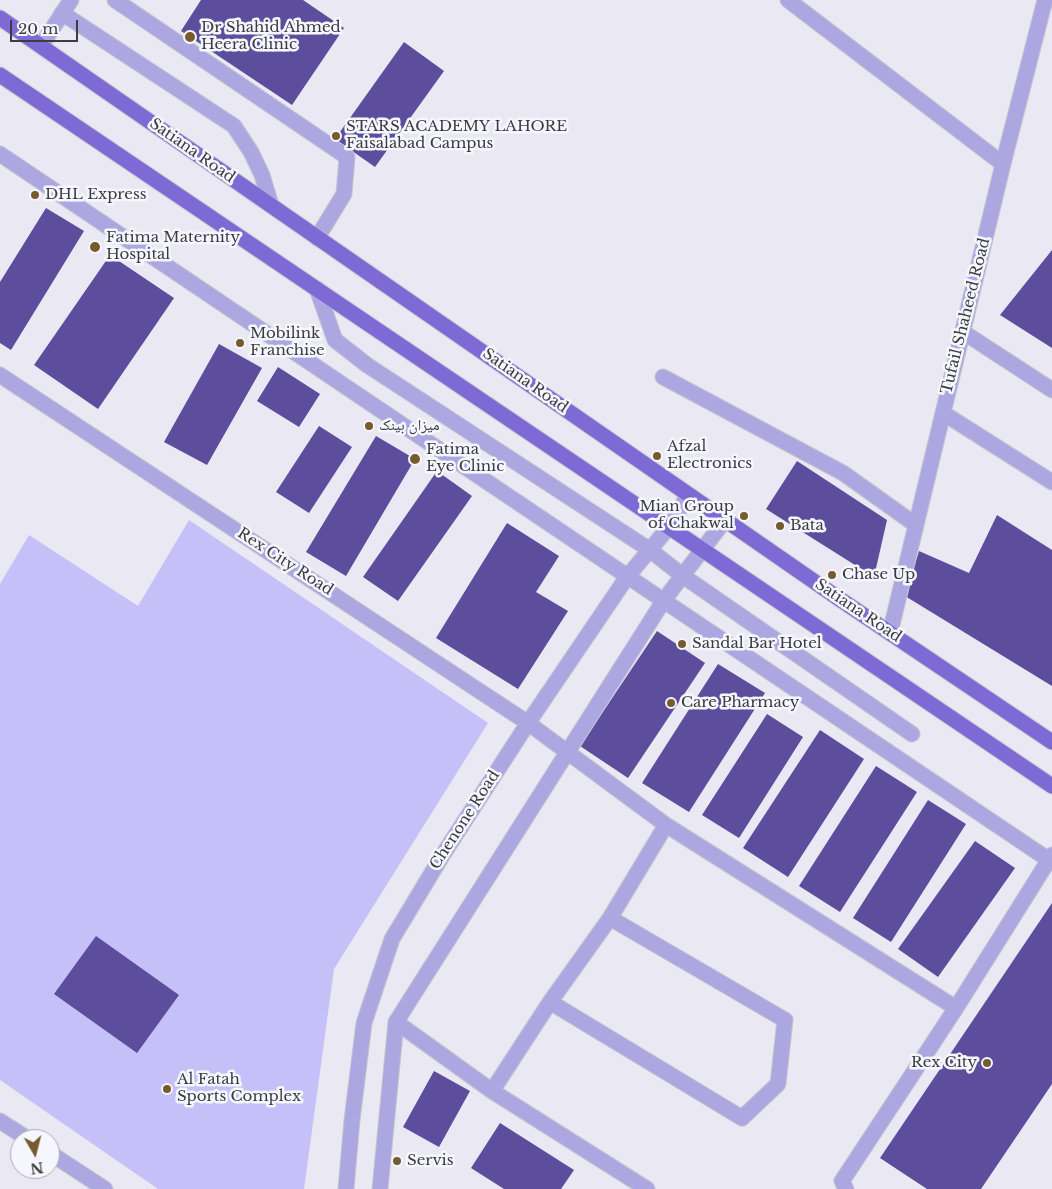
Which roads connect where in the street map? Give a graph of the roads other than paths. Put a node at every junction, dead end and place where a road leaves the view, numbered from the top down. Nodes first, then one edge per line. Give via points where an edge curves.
1 (71, 0) edge
2 (116, 0) edge
3 (788, 0) edge
4 (1045, 0) edge
5 (62, 13) junction
6 (0, 18) edge
7 (40, 46) junction
8 (0, 75) edge
9 (0, 154) edge
10 (1003, 164) junction
11 (271, 205) junction
12 (317, 238) junction
13 (318, 289) junction
14 (962, 332) junction
15 (0, 375) edge
16 (662, 377) dead end
17 (1052, 390) edge
18 (943, 413) junction
19 (1052, 482) edge
20 (688, 495) junction
21 (725, 520) junction
22 (916, 526) junction
23 (669, 527) junction
24 (650, 550) junction
25 (702, 550) junction
26 (683, 576) junction
27 (627, 577) junction
28 (664, 600) junction
29 (890, 633) junction
30 (528, 723) junction
31 (912, 734) dead end
32 (1052, 742) edge
33 (568, 752) junction
34 (1052, 786) edge
35 (666, 825) junction
36 (1050, 857) edge
37 (610, 918) junction
38 (550, 1002) junction
39 (956, 1008) junction
40 (396, 1022) junction
41 (492, 1090) junction
42 (0, 1121) edge
43 (12, 1129) edge
44 (60, 1160) edge
45 (842, 1186) edge
46 (105, 1189) edge
47 (346, 1189) edge
48 (380, 1189) edge
49 (647, 1189) edge

1 - 5 street
2 - 12 street via 347,157 344,194
3 - 10 street
4 - 10 street, Tufail Shaheed Road
5 - 7 street
5 - 11 street via 234,126 252,152
6 - 7 main road, Satiana Road
7 - 11 main road, Satiana Road
8 - 13 main road
9 - 27 street
10 - 14 street, Tufail Shaheed Road
11 - 12 main road, Satiana Road
12 - 20 main road, Satiana Road
13 - 23 main road
13 - 24 street via 335,340 367,365
14 - 17 street
14 - 18 street, Tufail Shaheed Road
15 - 30 street, Rex City Road
16 - 22 street via 843,473
18 - 19 street
18 - 22 street, Tufail Shaheed Road
20 - 21 main road, Satiana Road
20 - 23 street, Chenone Road
21 - 25 street
21 - 29 main road, Satiana Road
22 - 29 street, Tufail Shaheed Road
23 - 24 street, Chenone Road
23 - 25 main road
24 - 26 street
24 - 27 street, Chenone Road
25 - 26 street
25 - 34 main road
26 - 28 street
26 - 31 street
27 - 28 street
27 - 30 street, Chenone Road
28 - 33 street
28 - 36 street
29 - 32 main road, Satiana Road
30 - 33 street, Rex City Road
30 - 47 street, Chenone Road via 392,939 364,1023
33 - 35 street, Rex City Road
33 - 40 street
35 - 37 street
35 - 39 street, Rex City Road
36 - 39 street
37 - 38 street
37 - 38 street via 785,1020 778,1084 742,1118
38 - 41 street
39 - 45 street
40 - 41 street
40 - 48 street
41 - 49 street
42 - 43 street
44 - 46 street

